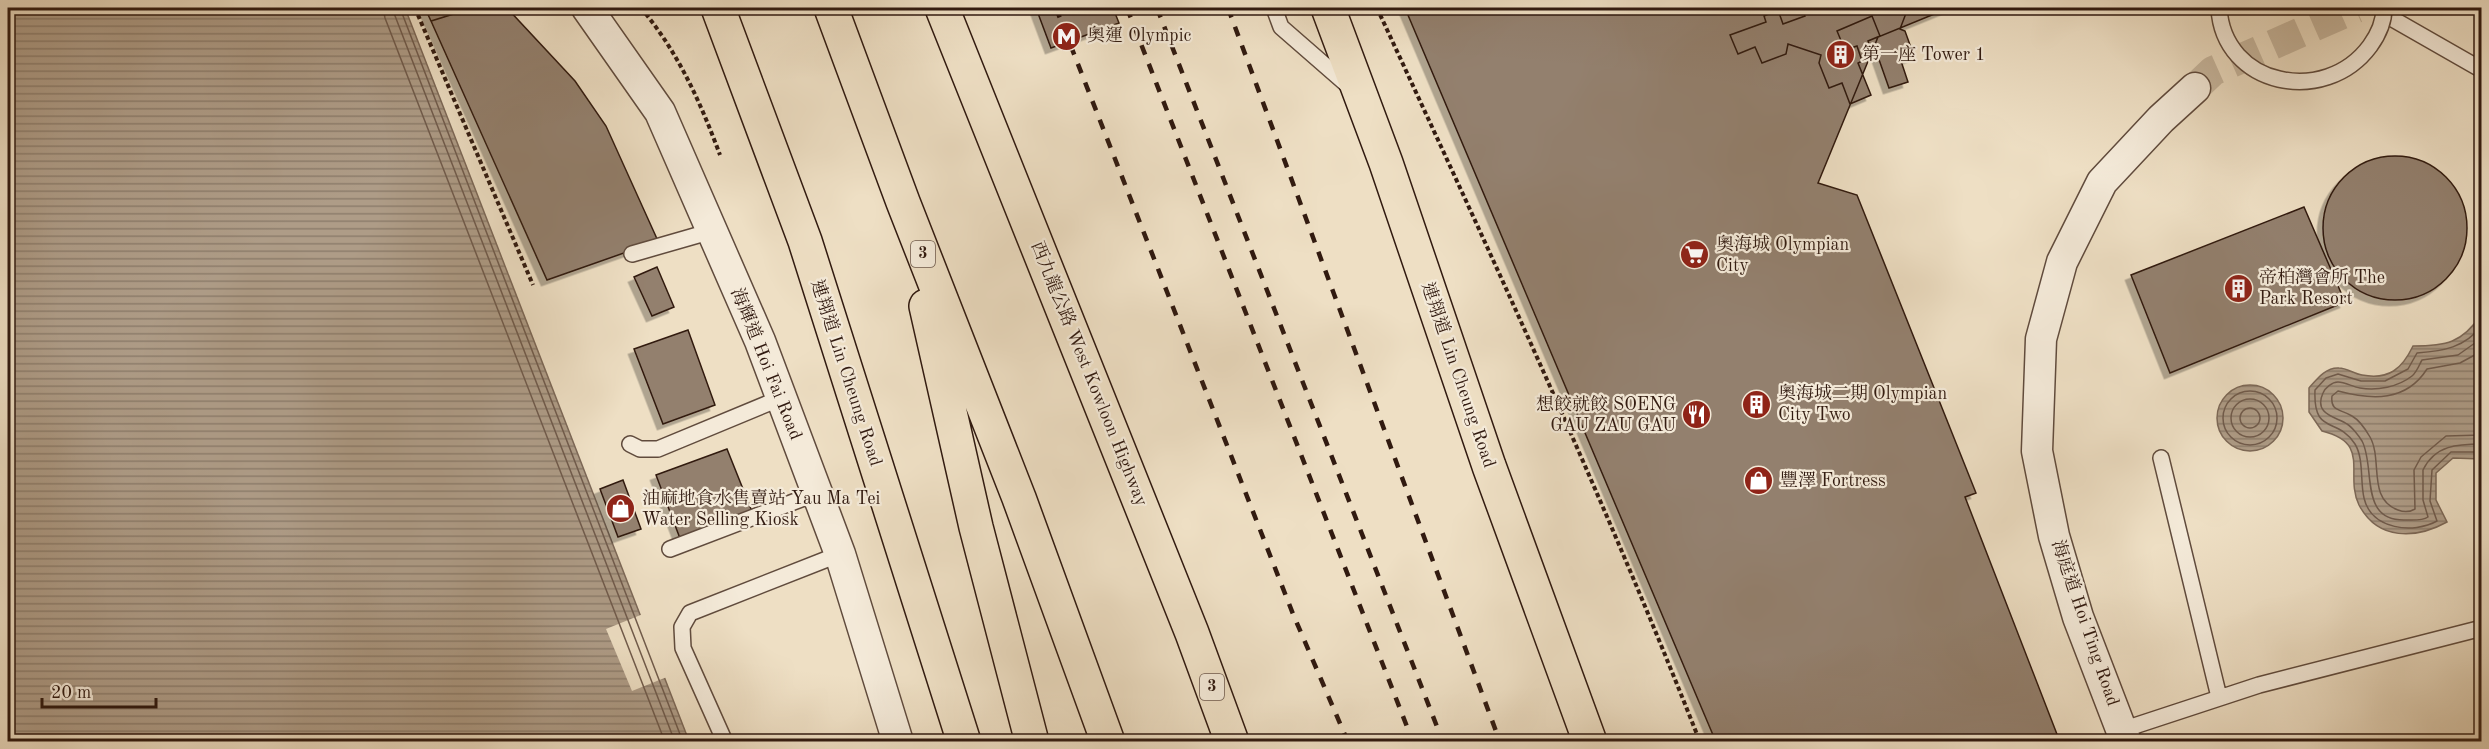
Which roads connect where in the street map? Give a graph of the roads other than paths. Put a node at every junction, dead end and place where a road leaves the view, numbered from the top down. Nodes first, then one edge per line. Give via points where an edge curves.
1 (587, 8) edge
2 (718, 8) edge
3 (831, 8) edge
4 (942, 8) edge
5 (1274, 8) edge
6 (1328, 8) edge
7 (2219, 8) edge
8 (2384, 11) edge
9 (2481, 70) edge
10 (2195, 88) tunnel mouth
11 (1360, 96) junction
12 (903, 202) junction
13 (712, 231) junction
14 (632, 254) dead end
15 (781, 398) junction
16 (630, 444) dead end
17 (2161, 458) dead end
18 (817, 493) junction
19 (670, 549) dead end
20 (840, 554) junction
21 (2481, 628) edge
22 (2219, 697) junction
23 (2124, 736) edge
24 (725, 741) edge
25 (898, 741) edge
26 (964, 741) edge
27 (1032, 741) edge
28 (1108, 741) edge
29 (1232, 741) edge
30 (1590, 741) edge

1 - 13 street, 海輝道 Hoi Fai Road via 660,112
2 - 26 highway, 連翔道 Lin Cheung Road via 805,241
3 - 12 highway, 3
4 - 29 highway, 西九龍公路 West Kowloon Highway / 3
5 - 11 lane via 1281,27
6 - 11 highway, 連翔道 Lin Cheung Road
7 - 8 lane, bridge via 2229,41 2244,61 2266,75 2291,82 2316,82 2340,74 2376,38
8 - 9 lane
10 - 23 street, 海庭道 Hoi Ting Road via 2102,182 2062,262 2041,339 2037,451 2052,525 2078,617
11 - 30 highway, 連翔道 Lin Cheung Road
12 - 27 highway via 976,527
12 - 28 highway, 3 via 1019,498
13 - 14 lane
13 - 15 street, 海輝道 Hoi Fai Road
15 - 16 lane via 658,449 640,449
15 - 18 street, 海輝道 Hoi Fai Road
17 - 22 lane
18 - 19 lane
18 - 20 street, 海輝道 Hoi Fai Road
20 - 24 lane via 690,613 682,627 683,648
20 - 25 street, 海輝道 Hoi Fai Road
21 - 22 lane
22 - 23 lane

